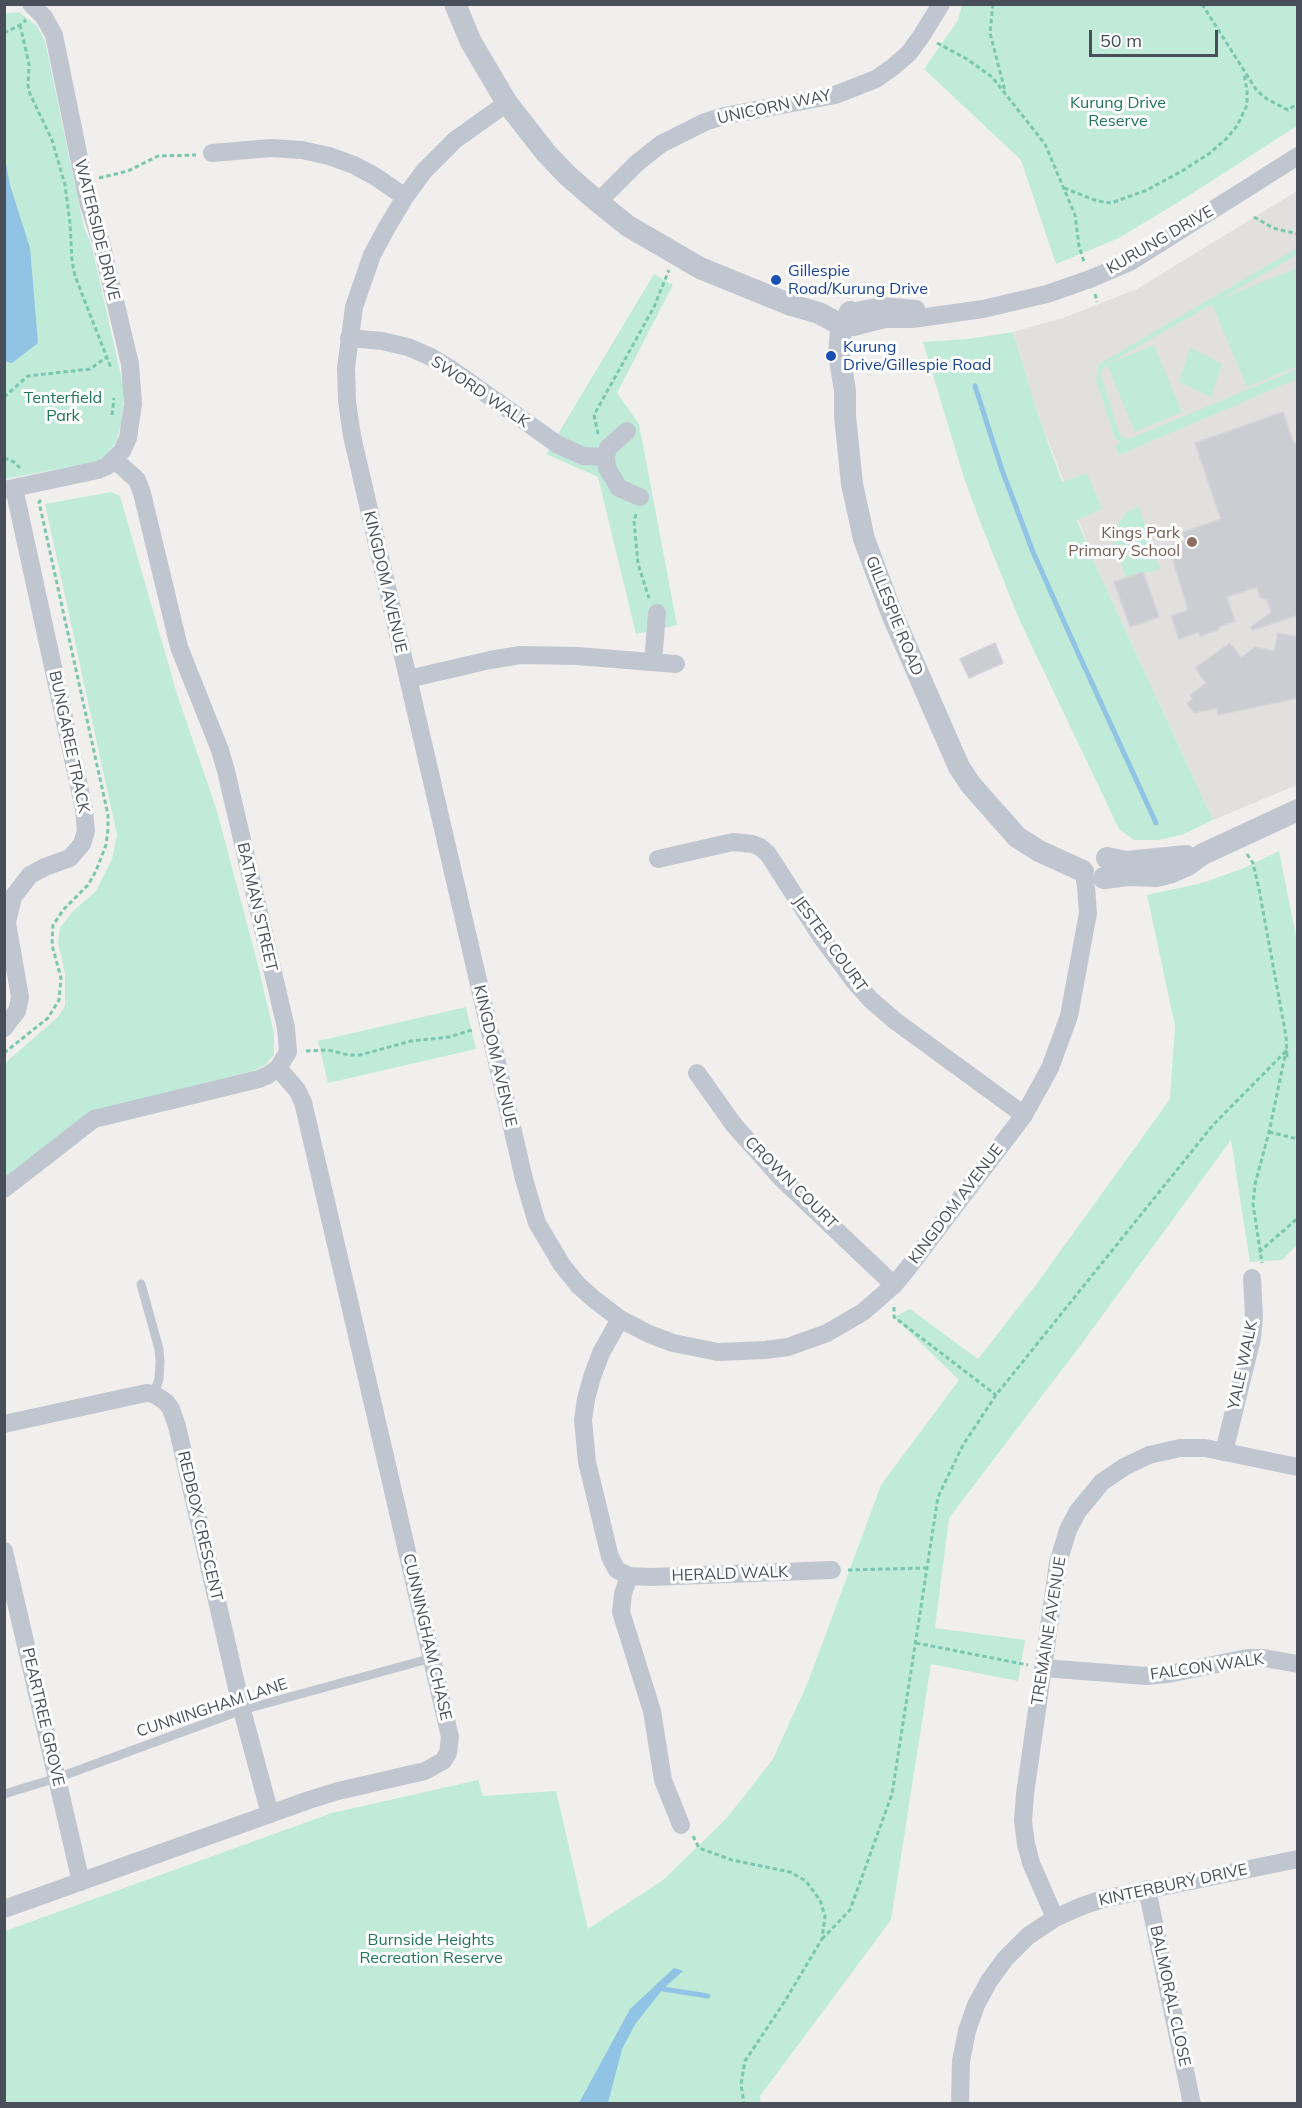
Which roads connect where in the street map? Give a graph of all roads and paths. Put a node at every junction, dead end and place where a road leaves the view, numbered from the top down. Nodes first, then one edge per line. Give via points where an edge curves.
1 (454, 4) edge
2 (941, 4) edge
3 (993, 4) edge
4 (1202, 4) edge
5 (34, 7) edge
6 (20, 25) junction
7 (4, 33) edge
8 (922, 35) junction
9 (1244, 73) junction
10 (1005, 92) junction
11 (507, 103) junction
12 (1298, 103) edge
13 (213, 153) joint
14 (1298, 156) edge
15 (84, 182) junction
16 (64, 185) junction
17 (1064, 188) junction
18 (405, 197) junction
19 (598, 202) junction
20 (1254, 217) dead end
21 (1298, 234) edge
22 (675, 254) junction
23 (1090, 279) junction
24 (1097, 302) dead end
25 (849, 321) junction
26 (349, 338) junction
27 (108, 356) junction
28 (113, 373) dead end
29 (115, 388) dead end
30 (4, 397) edge
31 (111, 421) dead end
32 (627, 431) dead end
33 (606, 457) junction
34 (115, 460) junction
35 (9, 489) edge
36 (640, 498) joint
37 (657, 613) joint
38 (653, 662) junction
39 (676, 664) dead end
40 (408, 679) junction
41 (1298, 810) edge
42 (1239, 838) junction
43 (658, 859) dead end
44 (1094, 869) junction
45 (488, 1025) junction
46 (4, 1028) edge
47 (1286, 1051) junction
48 (288, 1052) junction
49 (278, 1068) junction
50 (697, 1073) dead end
51 (1024, 1114) junction
52 (1269, 1132) junction
53 (1298, 1140) edge
54 (4, 1189) edge
55 (1298, 1218) edge
56 (1259, 1252) junction
57 (1258, 1274) joint
58 (141, 1284) dead end
59 (894, 1285) junction
60 (620, 1319) junction
61 (154, 1394) junction
62 (996, 1395) junction
63 (4, 1424) edge
64 (1224, 1452) junction
65 (1298, 1467) edge
66 (4, 1551) edge
67 (926, 1568) junction
68 (832, 1570) joint
69 (629, 1576) junction
70 (915, 1643) junction
71 (432, 1658) junction
72 (1298, 1664) edge
73 (1044, 1668) junction
74 (242, 1710) junction
75 (57, 1778) junction
76 (4, 1794) edge
77 (270, 1814) junction
78 (681, 1825) joint
79 (1298, 1860) edge
80 (81, 1882) junction
81 (1147, 1889) junction
82 (4, 1909) edge
83 (1055, 1918) junction
84 (822, 1939) junction
85 (744, 2103) edge
86 (960, 2103) edge
87 (1192, 2103) edge

1 - 11 street
2 - 8 street, UNICORN WAY
3 - 10 path via 990,33
4 - 9 path
5 - 6 path
5 - 15 street, WATERSIDE DRIVE via 54,35
6 - 7 path
6 - 16 path via 29,64 30,94 51,140
8 - 10 path via 974,64
8 - 19 street, UNICORN WAY via 893,67 857,88 724,116 686,131 637,163
9 - 12 path via 1257,91 1277,105 1288,110
9 - 17 path via 1247,105 1237,126 1209,153 1182,171 1111,203
10 - 17 path via 1045,144
11 - 18 street, KINGDOM AVENUE via 455,140
11 - 19 street via 546,153
13 - 15 path via 158,156 120,174
13 - 18 street via 271,148 329,156 369,173
14 - 23 street, KURUNG DRIVE via 1130,262
15 - 16 path
15 - 34 street, WATERSIDE DRIVE via 133,385 128,438
16 - 27 path via 75,276
17 - 23 path via 1075,215 1079,246
18 - 26 street, KINGDOM AVENUE via 372,255 354,307
19 - 22 street via 628,226
20 - 21 path via 1273,228
22 - 25 street via 791,305
22 - 33 path via 654,307 594,415
23 - 24 path
23 - 25 street, KURUNG DRIVE via 983,309 942,313 895,306
25 - 44 street, GILLESPIE ROAD via 839,354 852,484 864,539 874,572 959,767 984,802 1017,837 1039,851
26 - 33 street, SWORD WALK via 408,347 431,357 557,444 583,456
26 - 40 street, KINGDOM AVENUE via 346,368 352,436
27 - 28 path
27 - 30 path via 90,369 28,376
29 - 31 path
32 - 33 street via 608,448
33 - 36 street via 607,468 619,488
34 - 35 street via 98,470
34 - 48 street, BATMAN STREET via 137,480 142,493 179,647 226,771 286,1028
35 - 46 street, BUNGAREE TRACK via 86,831 82,844 70,858 30,875 13,897 7,923 20,997 17,1011
36 - 37 path via 634,521 638,564
37 - 38 street
38 - 39 street
38 - 40 street via 520,655
40 - 45 street, KINGDOM AVENUE
41 - 42 street, GILLESPIE ROAD
42 - 44 street, GILLESPIE ROAD via 1203,854
42 - 47 path via 1253,862 1287,1036 1287,1056
43 - 51 street, JESTER COURT via 733,842 760,848 768,854 822,938 871,1000
44 - 51 street, KINGDOM AVENUE via 1066,1027 1050,1068
45 - 48 path via 360,1055 320,1049
45 - 60 street, KINGDOM AVENUE via 537,1223 578,1284
47 - 52 path
47 - 62 path via 1213,1125
48 - 49 street
49 - 54 street via 259,1079 94,1119
49 - 71 street, CUNNINGHAM CHASE via 303,1102
50 - 59 street, CROWN COURT via 734,1125 775,1171
51 - 59 street, KINGDOM AVENUE
52 - 53 path
52 - 56 path via 1253,1204
55 - 56 path
56 - 57 path
57 - 64 street, YALE WALK via 1252,1338
58 - 61 lane via 159,1349 160,1371
59 - 60 street, KINGDOM AVENUE via 848,1322 807,1341 765,1350 718,1352 692,1348 649,1334
59 - 62 path via 894,1317
60 - 69 street via 592,1377 583,1420 587,1462 609,1557 617,1570
61 - 63 street via 133,1394
61 - 74 street, REDBOX CRESCENT via 166,1402 177,1426
62 - 67 path via 963,1445 938,1497
64 - 65 street, TREMAINE AVENUE
64 - 73 street, TREMAINE AVENUE via 1186,1448 1149,1455 1115,1472 1089,1497 1078,1511 1062,1548
66 - 75 street, PEARTREE GROVE
67 - 68 path
67 - 70 path
68 - 69 street, HERALD WALK
69 - 78 street via 621,1612 652,1711 663,1780
70 - 73 path
70 - 84 path via 892,1794 850,1910
71 - 74 lane, CUNNINGHAM LANE
71 - 77 street, CUNNINGHAM CHASE via 450,1737 443,1761 425,1771 339,1791
72 - 73 street, FALCON WALK via 1247,1658 1146,1676
73 - 83 street, TREMAINE AVENUE via 1023,1821 1031,1863
74 - 75 lane, CUNNINGHAM LANE
74 - 77 street, REDBOX CRESCENT
75 - 76 lane, CUNNINGHAM LANE
75 - 80 street, PEARTREE GROVE
77 - 80 street, CUNNINGHAM CHASE
78 - 84 path via 691,1832 699,1848 732,1860 790,1872 806,1881 820,1900 825,1916
79 - 81 street, KINTERBURY DRIVE
80 - 82 street, CUNNINGHAM CHASE
81 - 83 street, KINTERBURY DRIVE via 1103,1899
81 - 87 street, BALMORAL CLOSE
83 - 86 street, KINTERBURY DRIVE via 1028,1936 1005,1959 985,1989 967,2031 961,2061
84 - 85 path via 745,2061 741,2084

